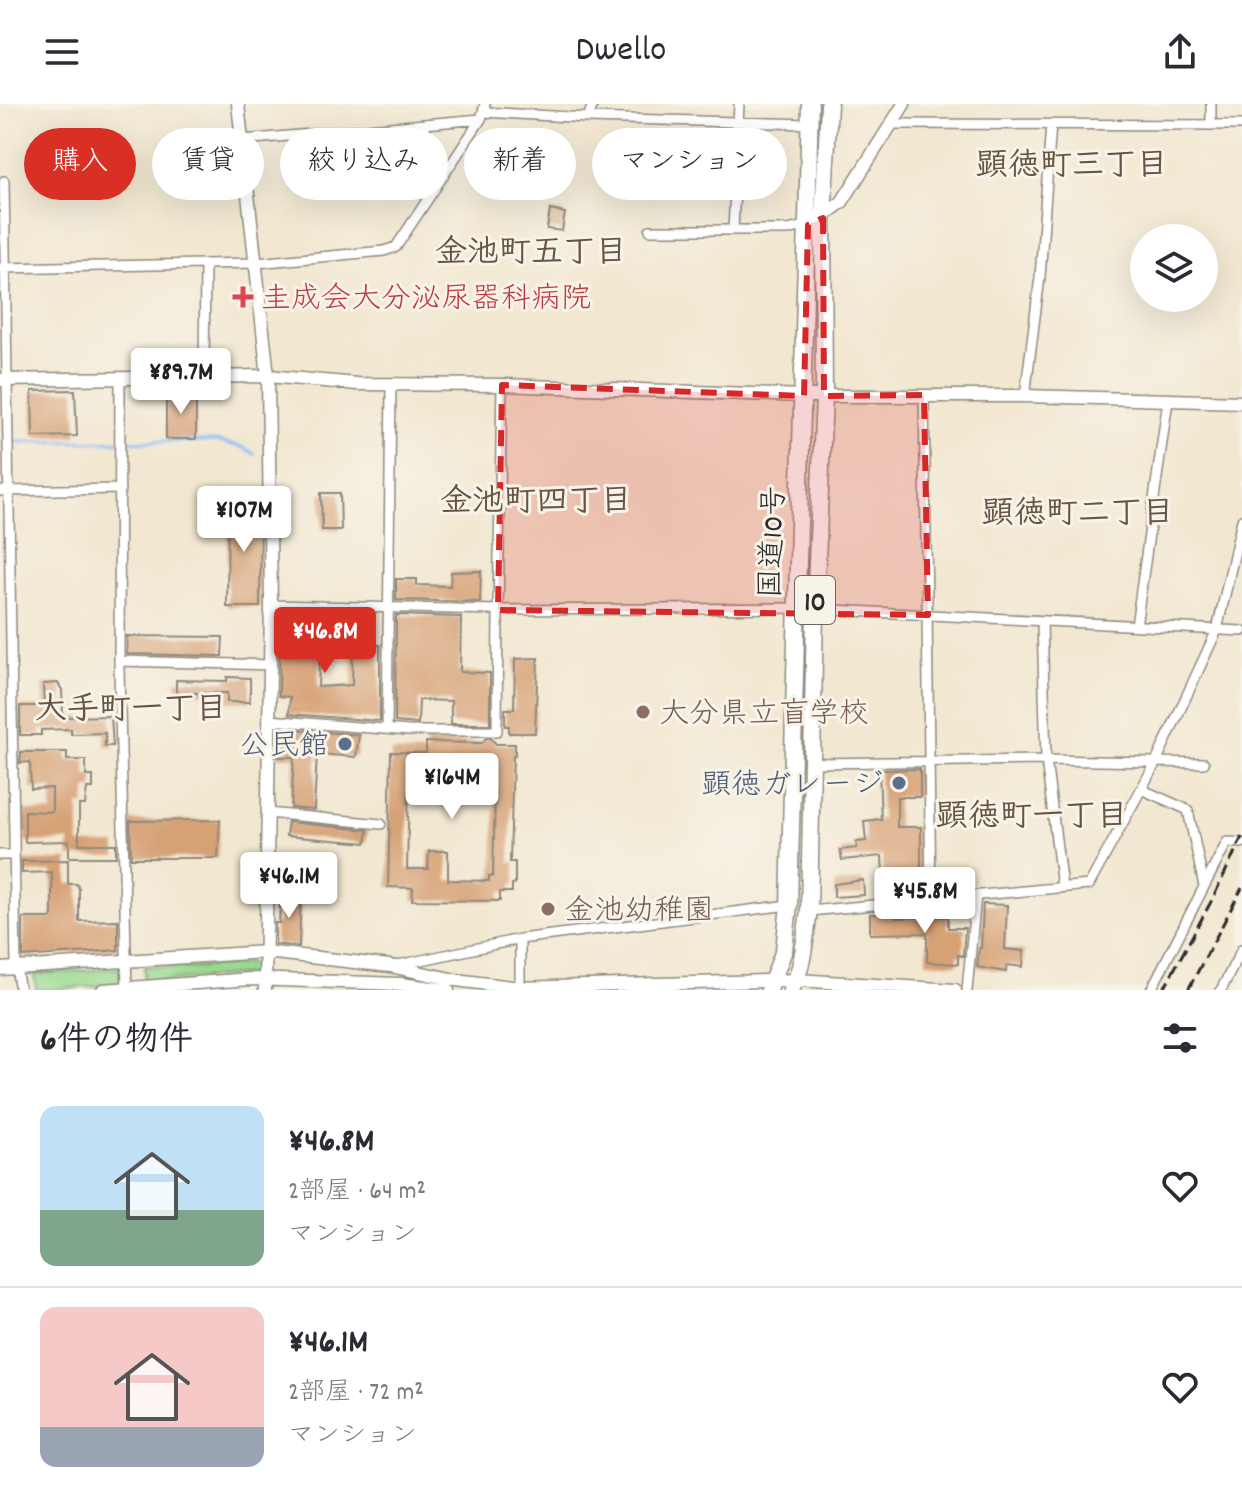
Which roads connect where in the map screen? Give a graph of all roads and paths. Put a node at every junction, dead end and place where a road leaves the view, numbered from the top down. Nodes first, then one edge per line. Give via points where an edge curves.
1 (238, 104) edge
2 (593, 104) edge
3 (739, 104) edge
4 (810, 104) edge
5 (829, 104) edge
6 (904, 104) edge
7 (1211, 104) edge
8 (483, 112) edge
9 (588, 118) junction
10 (739, 121) junction
11 (810, 124) junction
12 (892, 124) junction
13 (1051, 124) junction
14 (1211, 125) junction
15 (1242, 125) edge
16 (241, 128) edge
17 (264, 137) edge
18 (4, 181) dead end
19 (249, 200) edge
20 (816, 221) junction
21 (650, 230) dead end
22 (733, 230) junction
23 (256, 263) junction
24 (205, 264) junction
25 (3, 268) edge
26 (268, 376) junction
27 (204, 377) junction
28 (120, 378) junction
29 (3, 380) edge
30 (391, 385) junction
31 (502, 385) junction
32 (924, 395) junction
33 (804, 396) junction
34 (824, 396) junction
35 (1025, 396) junction
36 (1168, 400) junction
37 (1242, 402) edge
38 (120, 489) junction
39 (4, 491) edge
40 (1242, 520) edge
41 (271, 605) junction
42 (796, 608) junction
43 (390, 609) junction
44 (498, 610) junction
45 (815, 610) junction
46 (928, 615) junction
47 (1042, 621) junction
48 (1136, 626) junction
49 (1217, 630) junction
50 (1242, 631) edge
51 (119, 661) junction
52 (270, 665) junction
53 (6, 670) edge
54 (269, 720) junction
55 (387, 729) junction
56 (1046, 760) junction
57 (927, 761) junction
58 (1156, 762) junction
59 (811, 763) junction
60 (1204, 763) dead end
61 (1141, 789) junction
62 (268, 813) junction
63 (381, 824) dead end
64 (1242, 843) edge
65 (0, 855) edge
66 (14, 855) junction
67 (1204, 886) junction
68 (1062, 887) junction
69 (976, 895) junction
70 (931, 899) junction
71 (789, 905) junction
72 (809, 911) junction
73 (520, 939) junction
74 (1242, 949) edge
75 (265, 952) junction
76 (126, 960) junction
77 (390, 966) junction
78 (16, 968) junction
79 (0, 969) edge
80 (265, 985) edge
81 (771, 985) edge
82 (794, 985) edge
83 (847, 986) edge
84 (401, 987) edge
85 (606, 987) edge
86 (653, 987) edge
87 (127, 989) edge
88 (520, 989) edge
89 (20, 990) edge
90 (103, 990) edge
91 (448, 990) edge
92 (504, 990) edge
93 (955, 990) edge
94 (967, 990) edge
95 (1151, 990) edge
96 (1221, 990) edge

1 - 16 street
2 - 9 street
3 - 10 street
4 - 11 highway, 国道10号 / 10
5 - 20 highway, 国道10号 / 10
6 - 12 street
7 - 14 street
8 - 9 street
8 - 17 street
8 - 23 street via 396,247
9 - 10 street
10 - 11 street
10 - 22 street
11 - 20 highway, 国道10号 / 10
12 - 13 street
12 - 20 street via 842,202
13 - 14 street
13 - 35 street
14 - 15 street
18 - 25 street
19 - 23 street
20 - 22 street via 788,230
20 - 33 highway, 国道10号 / 10
20 - 34 highway, 国道10号 / 10
21 - 22 street
23 - 24 street
23 - 26 street
24 - 25 street
24 - 27 street
25 - 29 street
26 - 27 street
26 - 30 street
26 - 41 street
27 - 28 street
28 - 29 street
28 - 38 street
29 - 39 street
30 - 31 street
30 - 43 street
31 - 33 street
31 - 44 street
32 - 34 street
32 - 35 street
32 - 46 street
33 - 34 street
33 - 42 highway, 国道10号 / 10
34 - 45 highway, 国道10号 / 10
35 - 36 street
36 - 37 street
36 - 48 street
38 - 39 street
38 - 51 street
39 - 53 street
40 - 49 street
41 - 43 street
41 - 52 street
42 - 44 street
42 - 45 street
42 - 71 highway, 国道10号 / 10
43 - 44 street
43 - 55 street
44 - 55 street via 497,731
45 - 46 street
45 - 59 highway, 国道10号 / 10
46 - 47 street
46 - 57 street
47 - 48 street
47 - 56 street
48 - 49 street
49 - 50 street
49 - 58 street
51 - 52 street
51 - 76 street
52 - 54 street
53 - 66 street
54 - 55 street
54 - 62 street
56 - 57 street
56 - 58 street
56 - 68 street
57 - 59 street
57 - 70 street
58 - 60 street
58 - 61 street
59 - 72 highway, 国道10号 / 10
61 - 67 street via 1188,810
61 - 68 street via 1089,885
62 - 63 street
62 - 75 street
64 - 67 street via 1227,842
65 - 66 street
66 - 78 street
67 - 95 street
68 - 69 street
69 - 70 street
69 - 94 street
70 - 72 street
71 - 73 street
71 - 81 highway, 国道10号 / 10 via 784,950
72 - 82 highway, 国道10号 / 10
73 - 77 street
73 - 88 street
74 - 96 street
75 - 76 street
75 - 77 street
75 - 80 street
76 - 78 street
76 - 87 street
77 - 88 street
78 - 79 street
78 - 89 street
80 - 84 street
80 - 87 street
81 - 82 street
81 - 86 street
82 - 83 street
83 - 93 street
84 - 91 street
85 - 86 street
85 - 88 street
87 - 90 street
88 - 92 street

